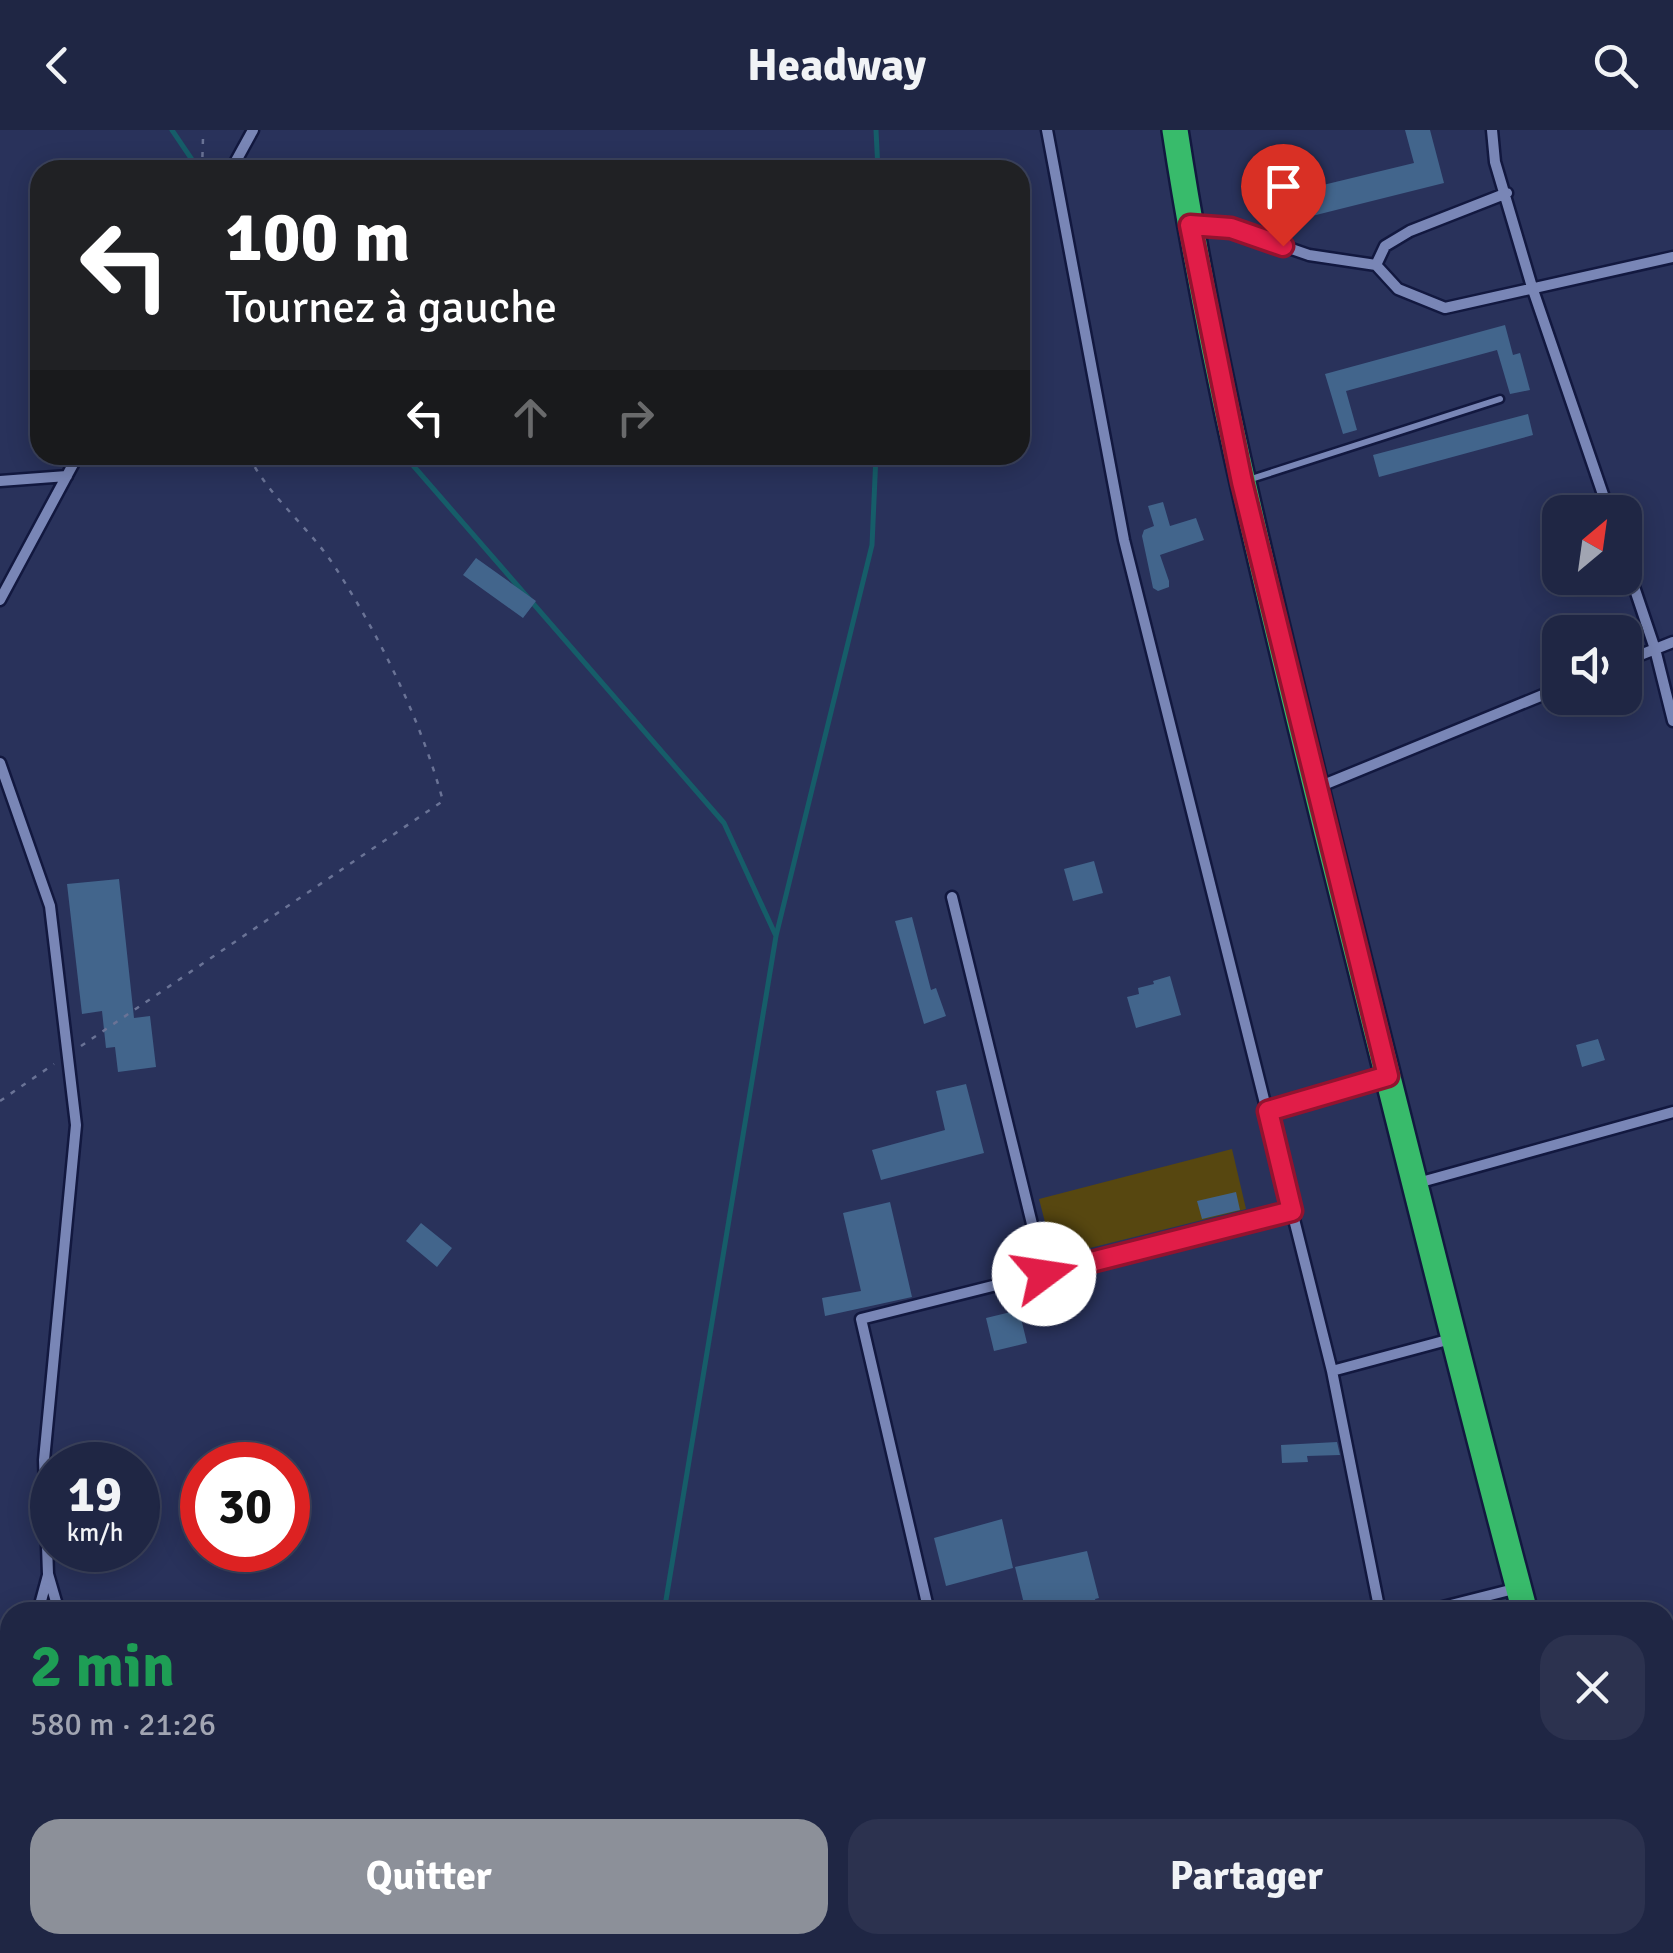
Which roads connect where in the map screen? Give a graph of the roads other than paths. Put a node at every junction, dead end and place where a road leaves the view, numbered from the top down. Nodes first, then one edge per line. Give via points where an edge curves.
1 (253, 130) edge
2 (1047, 130) edge
3 (1175, 130) edge
4 (1492, 130) edge
5 (236, 160) edge
6 (1506, 193) junction
7 (1190, 225) junction
8 (1673, 257) edge
9 (1376, 265) junction
10 (1532, 287) junction
11 (1500, 398) dead end
12 (72, 465) edge
13 (66, 476) junction
14 (0, 481) edge
15 (1242, 482) junction
16 (1603, 495) edge
17 (1637, 595) edge
18 (0, 600) edge
19 (1673, 642) edge
20 (1655, 648) junction
21 (1642, 654) edge
22 (1542, 695) edge
23 (1673, 722) edge
24 (0, 763) edge
25 (1316, 788) junction
26 (952, 897) dead end
27 (1388, 1076) junction
28 (1268, 1111) junction
29 (1673, 1112) edge
30 (1414, 1184) junction
31 (1292, 1211) junction
32 (1044, 1274) junction
33 (1452, 1338) junction
34 (1332, 1371) junction
35 (48, 1574) junction
36 (1522, 1600) edge
37 (41, 1602) edge
38 (56, 1602) edge
39 (927, 1602) edge
40 (1378, 1602) edge

1 - 5 street
2 - 28 street via 1124,540
3 - 7 highway
4 - 6 street
6 - 9 street via 1410,231 1385,246
6 - 10 street
7 - 9 street via 1231,228 1309,255
7 - 15 highway
8 - 10 street
9 - 10 street via 1398,289 1445,308
10 - 16 street
11 - 15 lane
12 - 13 street
13 - 14 street
13 - 18 street
15 - 25 highway
17 - 20 street
19 - 20 street
20 - 21 street
20 - 23 street
22 - 25 street
24 - 35 street via 50,906 76,1126 44,1460
25 - 27 highway
26 - 32 street
27 - 28 street
27 - 30 highway
28 - 31 street
29 - 30 street
30 - 33 highway
31 - 32 street
31 - 34 street
32 - 39 street via 861,1320
33 - 34 street
33 - 36 highway
34 - 40 street
35 - 37 street
35 - 38 street

